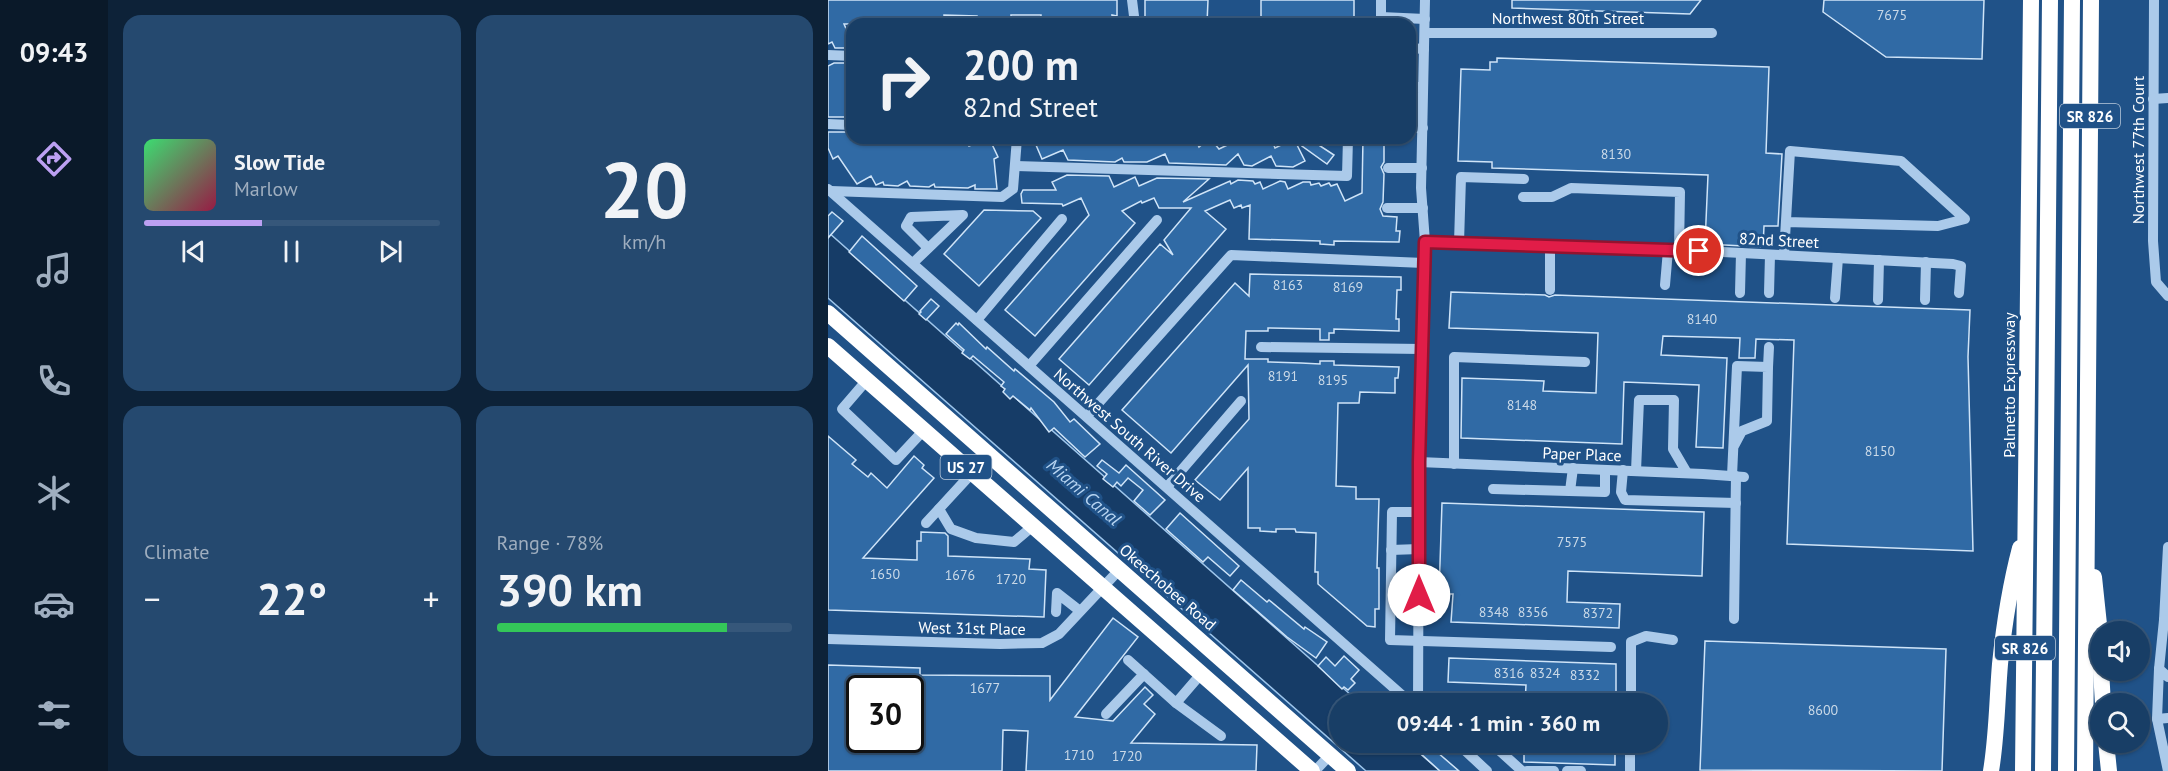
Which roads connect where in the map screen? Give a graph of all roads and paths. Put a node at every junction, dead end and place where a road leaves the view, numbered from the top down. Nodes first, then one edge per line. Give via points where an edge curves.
1 (1132, 0) edge
2 (1381, 0) edge
3 (1425, 0) edge
4 (2031, 0) edge
5 (2050, 0) edge
6 (2072, 0) edge
7 (2091, 0) edge
8 (2154, 0) edge
9 (1134, 18) edge
10 (1403, 18) edge
11 (1416, 19) edge
12 (1425, 19) junction
13 (1425, 33) junction
14 (1712, 33) dead end
15 (1416, 48) edge
16 (1424, 49) junction
17 (828, 56) edge
18 (846, 56) edge
19 (1416, 87) edge
20 (1424, 87) junction
21 (2168, 98) edge
22 (2153, 99) junction
23 (828, 124) edge
24 (846, 125) edge
25 (1416, 128) edge
26 (1423, 128) junction
27 (1017, 144) edge
28 (1348, 144) edge
29 (1015, 166) junction
30 (1388, 168) dead end
31 (1422, 168) junction
32 (1524, 179) dead end
33 (829, 190) edge
34 (1523, 197) dead end
35 (1387, 208) dead end
36 (1423, 208) junction
37 (1062, 219) dead end
38 (1157, 219) dead end
39 (1786, 222) junction
40 (1425, 242) junction
41 (1459, 243) junction
42 (1550, 246) junction
43 (928, 248) junction
44 (1673, 250) junction
45 (1741, 253) junction
46 (1770, 255) junction
47 (1784, 255) junction
48 (1838, 258) junction
49 (1880, 260) junction
50 (1926, 262) junction
51 (913, 263) junction
52 (1424, 263) junction
53 (1665, 285) dead end
54 (1550, 290) dead end
55 (1740, 293) dead end
56 (1768, 293) dead end
57 (1959, 293) dead end
58 (2168, 296) edge
59 (1835, 298) dead end
60 (1878, 300) dead end
61 (1925, 300) dead end
62 (828, 313) edge
63 (977, 320) junction
64 (828, 346) edge
65 (1262, 346) dead end
66 (1769, 347) dead end
67 (1422, 350) junction
68 (1585, 362) dead end
69 (1029, 366) junction
70 (1768, 367) junction
71 (867, 380) junction
72 (1241, 400) dead end
73 (1087, 416) junction
74 (924, 430) junction
75 (1734, 446) junction
76 (1419, 462) junction
77 (1454, 464) junction
78 (1573, 468) junction
79 (1605, 470) junction
80 (1623, 470) junction
81 (1636, 471) junction
82 (972, 472) junction
83 (1687, 473) junction
84 (1737, 476) junction
85 (1167, 487) junction
86 (1493, 489) dead end
87 (1570, 491) junction
88 (1736, 503) junction
89 (939, 509) junction
90 (2086, 510) junction
91 (1419, 512) junction
92 (926, 523) dead end
93 (2026, 524) junction
94 (1033, 526) junction
95 (2168, 547) edge
96 (1419, 549) junction
97 (1391, 550) junction
98 (1120, 569) junction
99 (1103, 588) junction
100 (1080, 611) junction
101 (1056, 612) dead end
102 (1734, 620) dead end
103 (2099, 621) edge
104 (2166, 622) edge
105 (828, 639) edge
106 (1673, 640) dead end
107 (1419, 641) junction
108 (1611, 648) dead end
109 (1128, 660) dead end
110 (2164, 673) edge
111 (1144, 674) junction
112 (1201, 674) junction
113 (1401, 693) edge
114 (1418, 693) edge
115 (1631, 693) edge
116 (1176, 703) junction
117 (1106, 714) dead end
118 (2163, 719) edge
119 (1221, 736) dead end
120 (1471, 753) edge
121 (1503, 753) edge
122 (1630, 753) edge
123 (2107, 753) edge
124 (1330, 755) junction
125 (1313, 771) edge
126 (1348, 771) edge
127 (1487, 771) edge
128 (1524, 771) edge
129 (1554, 771) edge
130 (1567, 771) edge
131 (1581, 771) edge
132 (1630, 771) edge
133 (1991, 771) edge
134 (2023, 771) edge
135 (2043, 771) edge
136 (2066, 771) edge
137 (2085, 771) edge
138 (2109, 771) edge
139 (2168, 771) edge

1 - 9 street
2 - 10 street via 1381,17
3 - 12 street
4 - 93 highway, Palmetto Expressway / SR 826
5 - 135 highway
6 - 136 highway
7 - 90 highway, SR 826
8 - 22 street, Northwest 77th Court
11 - 12 street
12 - 13 street
13 - 14 street, Northwest 80th Street
13 - 16 street
15 - 16 street
16 - 20 street
17 - 18 street
19 - 20 street
20 - 26 street
21 - 22 street
22 - 58 street, Northwest 77th Court via 2156,282
23 - 24 street
25 - 26 street
26 - 31 street
27 - 29 street
28 - 29 street via 1347,176
29 - 33 street via 1013,189 1002,197
30 - 31 street
31 - 36 street
32 - 41 street via 1461,177
33 - 51 street, Northwest South River Drive
34 - 44 street via 1552,197 1571,188 1680,192
35 - 36 street
36 - 40 street
37 - 63 street
38 - 69 street
39 - 39 street via 1790,151 1901,161 1965,219 1938,226
39 - 47 street
40 - 41 street, 82nd Street
40 - 52 street
41 - 42 street, 82nd Street
42 - 44 street, 82nd Street
42 - 54 street
43 - 43 street via 954,223 963,215 911,217 906,226
43 - 51 street
44 - 45 street, 82nd Street
44 - 53 street
45 - 46 street, 82nd Street
45 - 55 street
46 - 47 street, 82nd Street
46 - 56 street
47 - 48 street, 82nd Street
48 - 49 street, 82nd Street
48 - 59 street
49 - 50 street, 82nd Street
49 - 60 street
50 - 57 street, 82nd Street via 1961,266
50 - 61 street
51 - 63 street, Northwest South River Drive
52 - 67 street
52 - 73 street via 1231,255
62 - 98 highway, Okeechobee Road / US 27
63 - 69 street, Northwest South River Drive
64 - 71 highway, US 27
65 - 67 street
66 - 70 street
67 - 76 street
68 - 77 street via 1454,357
69 - 73 street, Northwest South River Drive
70 - 75 street via 1767,422 1742,431
70 - 75 street via 1737,366
71 - 74 highway, US 27
71 - 74 street via 842,409 896,460
72 - 85 street
73 - 85 street, Northwest South River Drive
74 - 82 highway, US 27
75 - 84 street
76 - 77 street, Paper Place
76 - 91 street
77 - 78 street, Paper Place
78 - 79 street, Paper Place
78 - 87 street
79 - 80 street, Paper Place
79 - 87 street via 1605,492
80 - 81 street, Paper Place
80 - 88 street via 1621,492 1625,500
81 - 83 street, Paper Place
81 - 83 street via 1638,400 1674,400 1673,449
82 - 89 street
82 - 94 highway, US 27
83 - 84 street, Paper Place
84 - 88 street
85 - 113 street, Northwest South River Drive
86 - 87 street
88 - 102 street
89 - 92 street
89 - 94 street via 951,529 976,538 1014,542
90 - 103 highway
90 - 137 highway, SR 826
91 - 96 street
91 - 97 street via 1392,512
93 - 133 highway via 2012,580
93 - 134 highway, Palmetto Expressway / SR 826
94 - 99 highway, US 27
95 - 104 street
96 - 97 street
96 - 107 street
97 - 107 street via 1390,640
98 - 99 street, West 31st Place
98 - 124 highway, Okeechobee Road / US 27
99 - 100 street, West 31st Place
99 - 112 highway, US 27
100 - 101 street via 1057,593
100 - 105 street, West 31st Place via 1051,640 1034,644
104 - 110 street
106 - 115 street via 1646,636 1631,642
107 - 108 street
107 - 114 street
109 - 111 street
110 - 118 street
111 - 116 street
111 - 117 street
112 - 116 street
112 - 125 highway, US 27
116 - 119 street
118 - 139 street
120 - 127 street
121 - 128 street
122 - 132 street
123 - 138 highway
124 - 125 street
124 - 126 highway, Okeechobee Road / US 27
128 - 129 street
130 - 131 street

